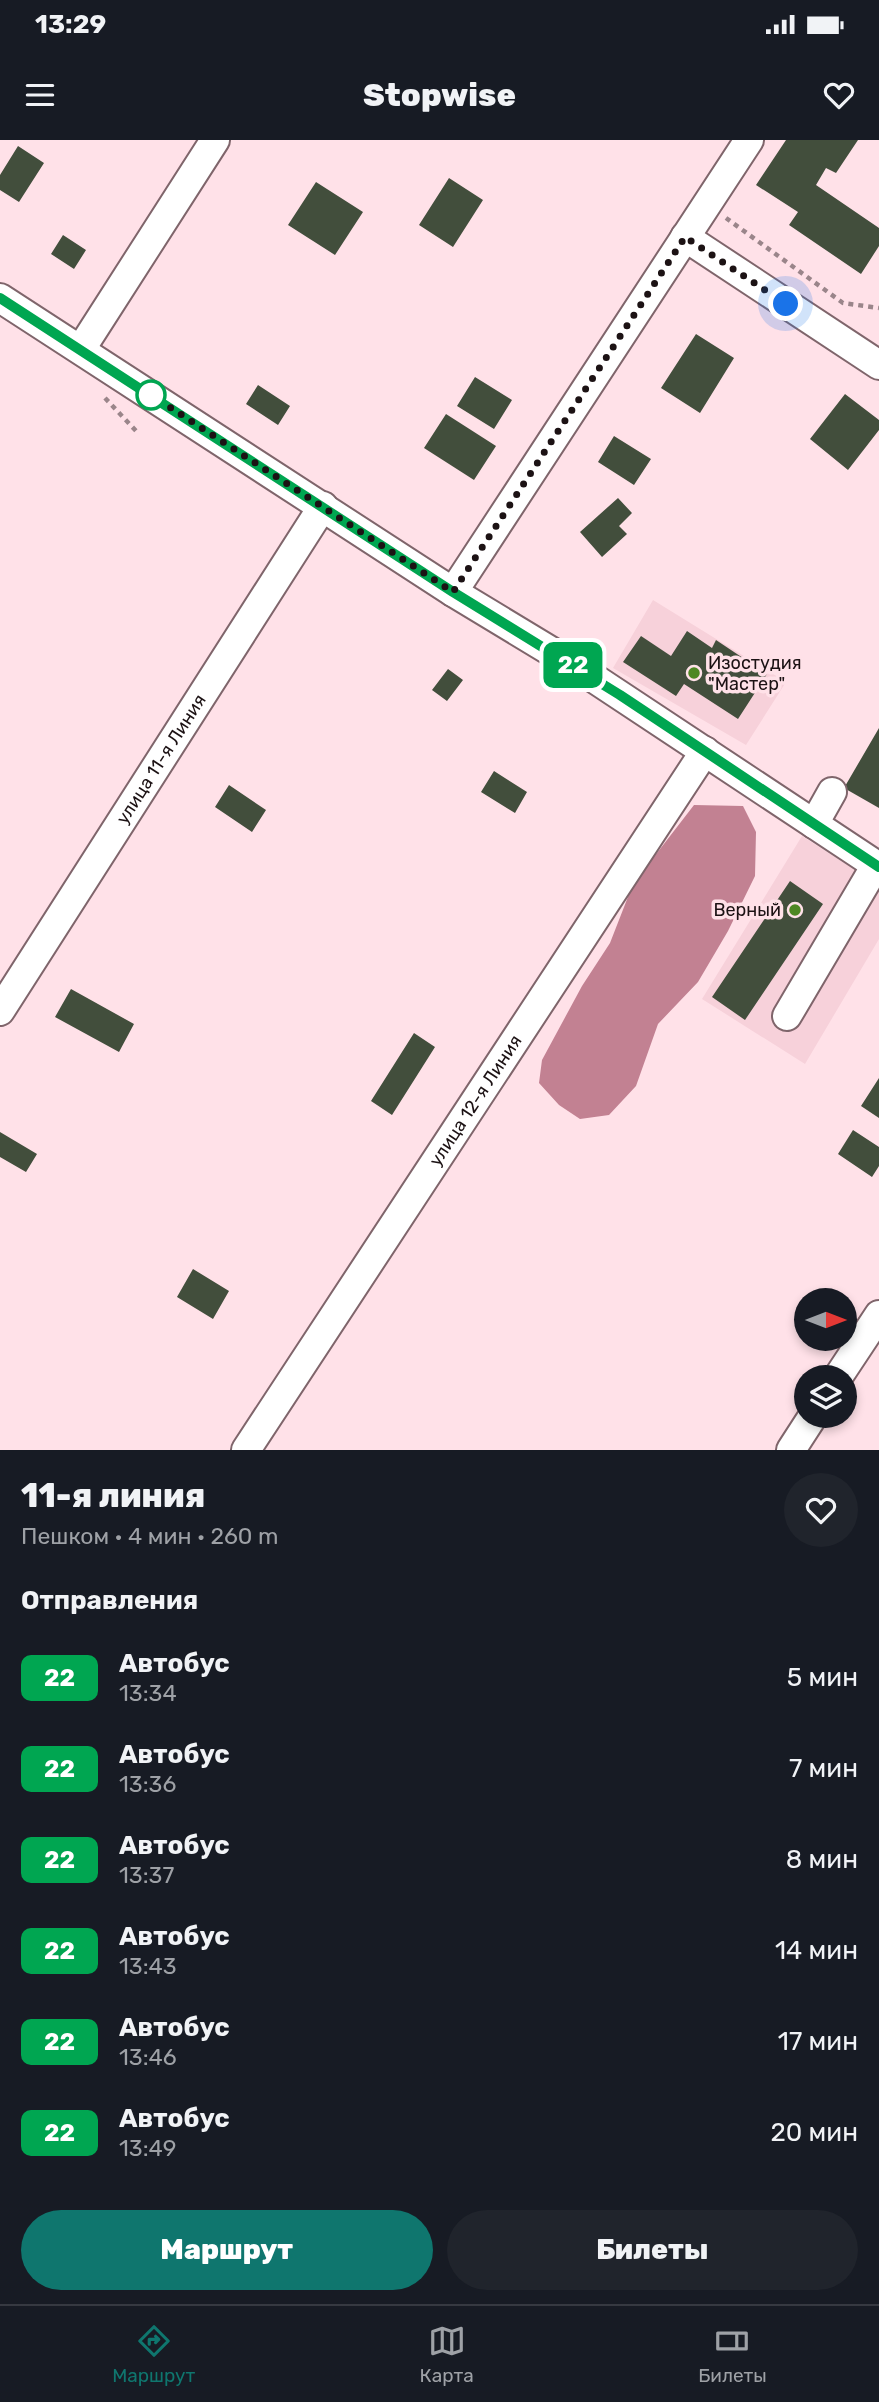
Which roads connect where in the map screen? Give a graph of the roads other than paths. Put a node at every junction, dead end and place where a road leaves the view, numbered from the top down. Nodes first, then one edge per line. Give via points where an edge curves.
1 (215, 140) edge
2 (749, 140) edge
3 (685, 237) junction
4 (0, 298) edge
5 (81, 349) junction
6 (879, 365) edge
7 (323, 506) junction
8 (453, 592) junction
9 (705, 751) junction
10 (832, 792) dead end
11 (814, 824) junction
12 (877, 866) edge
13 (0, 1010) edge
14 (787, 1016) dead end
15 (879, 1315) edge
16 (846, 1365) edge
17 (805, 1428) edge
18 (246, 1450) edge
19 (790, 1450) edge

1 - 5 street
2 - 3 street
3 - 6 street
3 - 8 street
4 - 5 street
5 - 7 street
7 - 8 street
7 - 13 street, улица 11-я Линия
8 - 9 street
9 - 11 street
9 - 18 street, улица 12-я Линия
10 - 11 street
11 - 12 street
12 - 14 street
15 - 16 street
17 - 19 street

